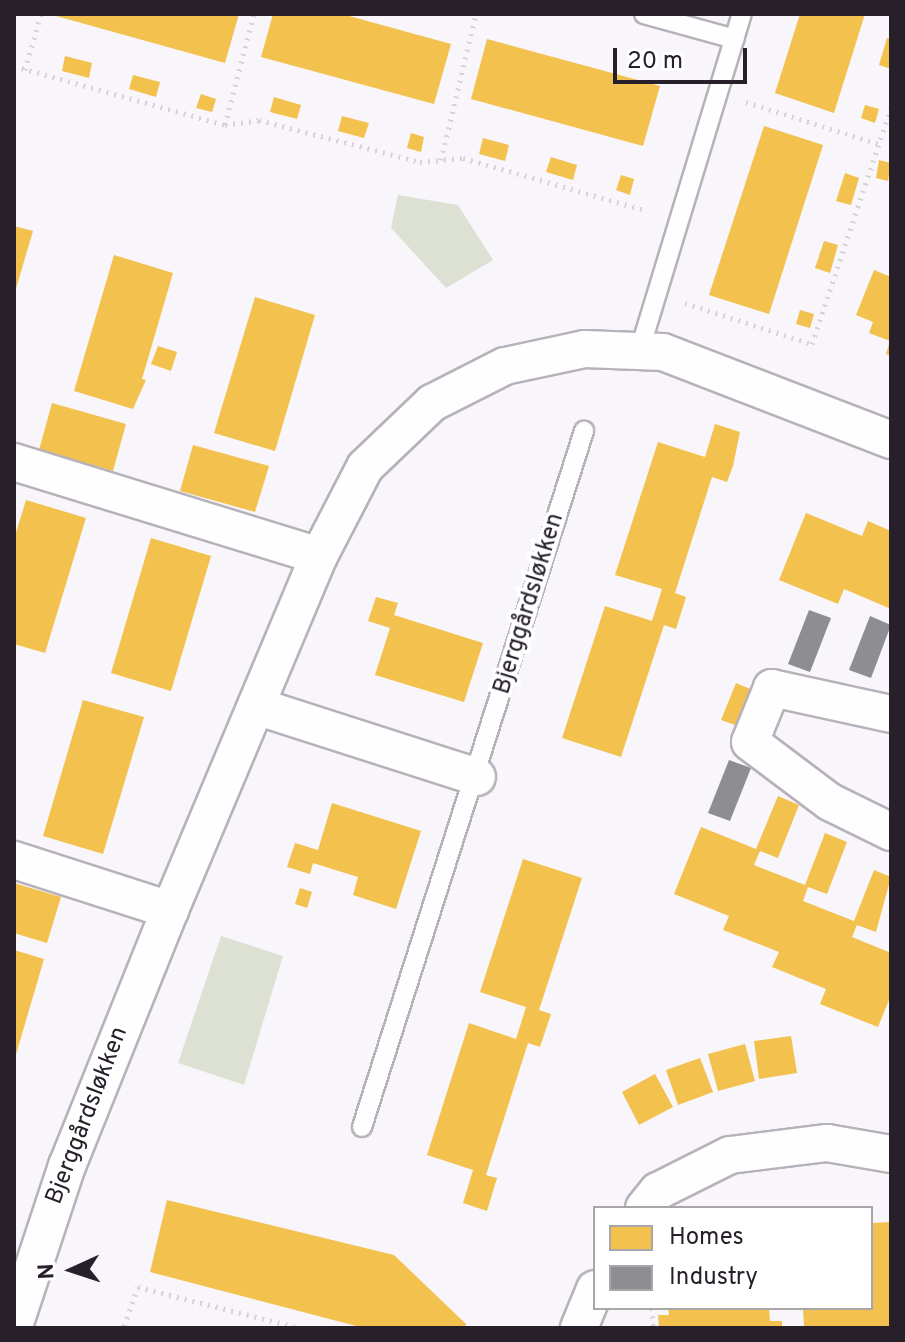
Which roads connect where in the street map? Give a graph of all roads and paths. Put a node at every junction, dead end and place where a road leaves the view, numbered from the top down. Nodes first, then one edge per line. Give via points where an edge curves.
1 (41, 14) edge
2 (254, 14) edge
3 (476, 14) edge
4 (644, 14) edge
5 (742, 14) edge
6 (735, 39) junction
7 (14, 66) edge
8 (25, 70) junction
9 (719, 94) junction
10 (891, 108) edge
11 (225, 125) junction
12 (879, 144) junction
13 (441, 160) junction
14 (680, 220) junction
15 (657, 294) junction
16 (640, 349) junction
17 (584, 431) dead end
18 (891, 440) edge
19 (14, 462) edge
20 (319, 556) junction
21 (256, 706) junction
22 (891, 714) edge
23 (477, 777) junction
24 (891, 832) edge
25 (14, 860) edge
26 (170, 910) junction
27 (362, 1127) dead end
28 (891, 1154) edge
29 (646, 1206) edge
30 (593, 1294) edge
31 (14, 1326) edge
32 (124, 1326) dead end
33 (300, 1328) edge
34 (579, 1328) edge

1 - 8 path
2 - 11 path
3 - 13 path
4 - 6 lane
5 - 6 lane
6 - 9 lane
7 - 8 path
8 - 11 path
9 - 12 path
9 - 14 lane
10 - 12 path
11 - 13 path via 259,120 420,162
12 - 15 path via 812,344
13 - 14 path via 463,158
14 - 15 lane
15 - 16 lane
16 - 18 street, Bjerggårdsløkken via 663,352
16 - 20 street, Bjerggårdsløkken via 585,349 505,366 432,403 365,467
17 - 23 lane, Bjerggårdsløkken
19 - 20 street
20 - 21 street, Bjerggårdsløkken
21 - 23 street
21 - 26 street, Bjerggårdsløkken
22 - 24 street via 772,688 750,742 830,802
23 - 27 lane, Bjerggårdsløkken
25 - 26 street
26 - 31 street, Bjerggårdsløkken via 67,1166
28 - 29 street via 827,1143 730,1155 658,1191
30 - 34 street
32 - 33 path via 138,1287

